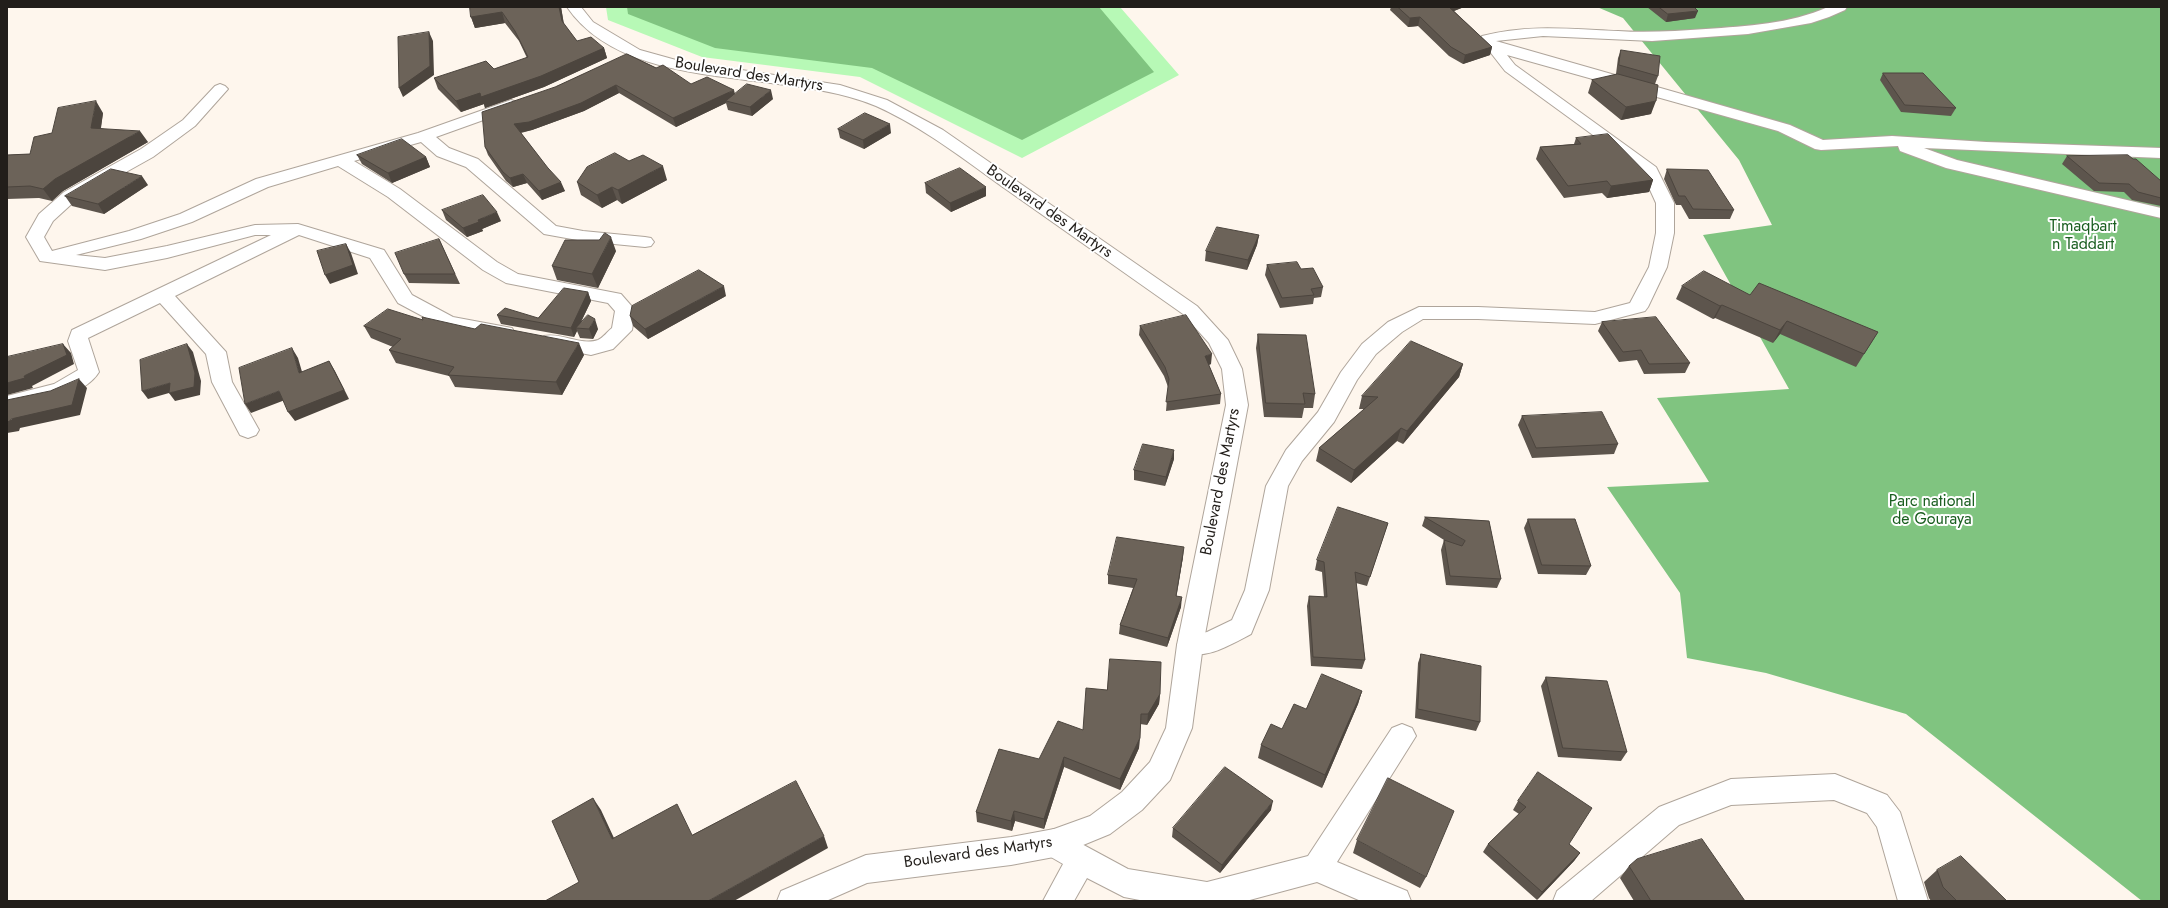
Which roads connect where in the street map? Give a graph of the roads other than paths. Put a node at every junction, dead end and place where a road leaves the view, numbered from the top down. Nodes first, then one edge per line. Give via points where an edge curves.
1 (574, 7) edge
2 (1840, 7) edge
3 (1493, 46) junction
4 (637, 53) junction
5 (614, 62) edge
6 (220, 89) dead end
7 (528, 99) edge
8 (424, 136) junction
9 (1892, 141) junction
10 (2161, 153) edge
11 (340, 160) junction
12 (2161, 213) edge
13 (298, 229) junction
14 (645, 242) dead end
15 (47, 257) junction
16 (164, 296) junction
17 (7, 403) edge
18 (248, 430) dead end
19 (1190, 645) junction
20 (1402, 736) dead end
21 (1054, 843) junction
22 (1082, 859) junction
23 (1317, 868) junction
24 (792, 901) edge
25 (1058, 901) edge
26 (1396, 901) edge
27 (1568, 901) edge
28 (1913, 901) edge

1 - 4 street, Boulevard des Martyrs via 588,25
2 - 3 street via 1825,15 1761,29 1638,36 1562,31 1506,33 1487,39
3 - 9 street via 1777,126 1821,146
3 - 19 street via 1510,68 1648,168 1665,203 1665,233 1658,266 1638,307 1596,318 1419,313 1395,327 1369,349 1348,377 1326,417 1294,456 1276,486 1257,590 1242,627 1211,642
4 - 5 street
4 - 19 street, Boulevard des Martyrs via 675,64 840,90 881,103 937,133 1190,310 1218,340 1232,369 1237,404
6 - 15 street via 189,123 147,153 70,196 45,218 36,237
7 - 8 street
8 - 11 street
8 - 14 street via 443,152 472,163 550,230
9 - 10 street
9 - 12 street via 1952,164
11 - 13 street via 394,193 490,266 513,279 614,298 625,310 622,330 606,344 591,348 448,322 405,299 377,254
11 - 15 street via 262,183 186,218 142,233
13 - 15 street via 255,230 167,252 105,264
13 - 16 street
16 - 17 street via 79,335 78,341 89,372 80,380 63,388
16 - 18 street via 216,352 222,382
19 - 21 street, Boulevard des Martyrs via 1179,728 1160,771 1132,801 1100,826
20 - 23 street
21 - 22 street
21 - 24 street, Boulevard des Martyrs via 1011,851 866,869
22 - 23 street via 1124,883 1207,897
22 - 25 street
23 - 26 street
27 - 28 street via 1669,816 1731,792 1835,787 1877,804 1890,821

